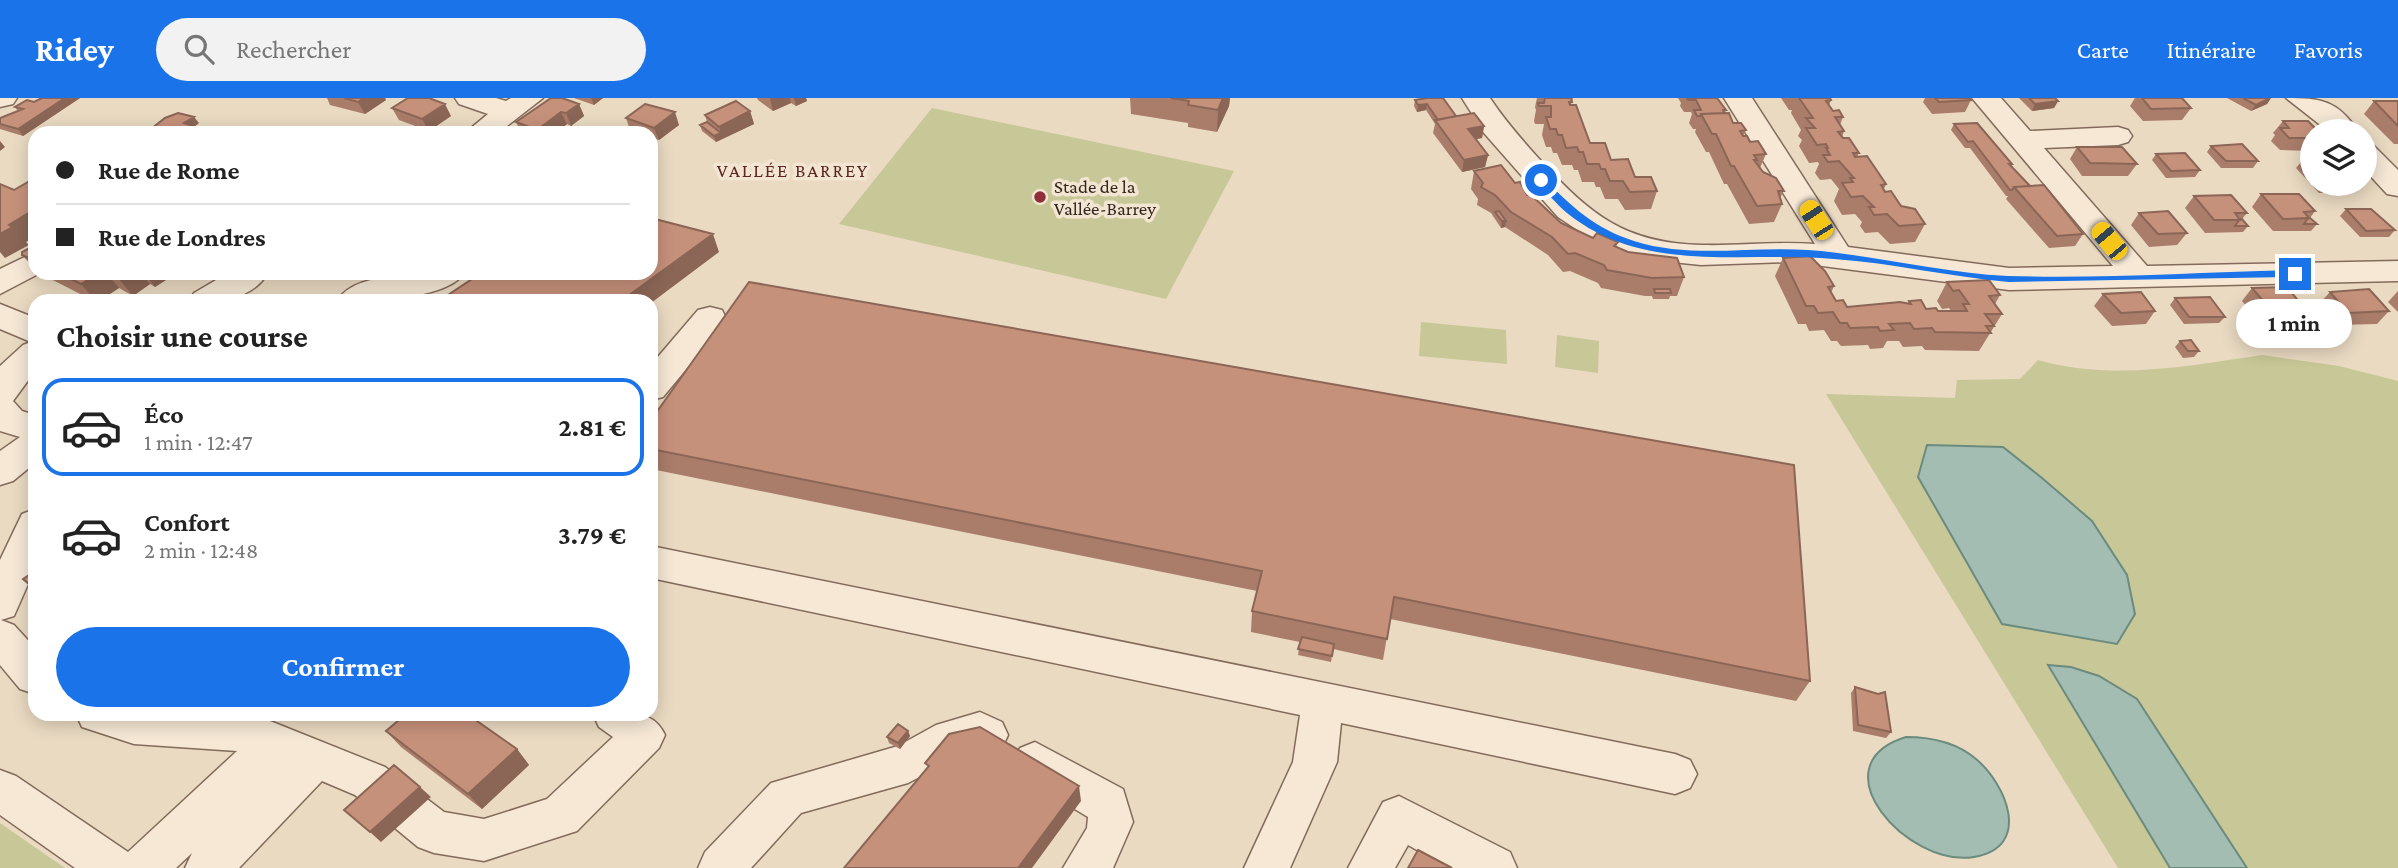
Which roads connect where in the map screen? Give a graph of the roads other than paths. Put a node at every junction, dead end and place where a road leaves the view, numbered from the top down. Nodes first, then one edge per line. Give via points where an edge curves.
1 (469, 98) edge
2 (1476, 98) edge
3 (1738, 98) edge
4 (1986, 98) edge
5 (2300, 98) edge
6 (519, 105) edge
7 (2331, 119) edge
8 (489, 126) edge
9 (2118, 136) dead end
10 (2022, 140) junction
11 (2378, 157) edge
12 (2398, 187) edge
13 (1839, 256) junction
14 (28, 266) edge
15 (2398, 271) edge
16 (2140, 278) junction
17 (240, 280) edge
18 (431, 280) edge
19 (0, 283) edge
20 (217, 294) edge
21 (365, 294) edge
22 (0, 315) edge
23 (710, 318) dead end
24 (24, 347) edge
25 (658, 380) edge
26 (0, 393) edge
27 (18, 429) edge
28 (0, 471) edge
29 (28, 540) edge
30 (658, 563) edge
31 (0, 604) edge
32 (0, 638) edge
33 (28, 668) edge
34 (1323, 701) junction
35 (121, 721) edge
36 (624, 721) edge
37 (266, 736) edge
38 (1675, 774) dead end
39 (0, 790) edge
40 (113, 868) edge
41 (144, 868) edge
42 (208, 868) edge
43 (721, 868) edge
44 (1086, 868) edge
45 (1267, 868) edge
46 (1371, 868) edge
47 (1494, 868) edge

1 - 6 street
2 - 13 street via 1494,127 1558,200 1616,239 1653,250 1701,256 1791,252
3 - 13 street
4 - 10 street
5 - 7 street
6 - 8 street
9 - 10 street
10 - 16 street
11 - 12 street
13 - 16 street via 2009,279
14 - 19 street
15 - 16 street
17 - 20 street
18 - 21 street
22 - 24 street
23 - 25 street
24 - 26 street
27 - 28 street
29 - 31 street
30 - 34 street
32 - 33 street
34 - 38 street
34 - 45 street via 1315,762
35 - 37 street
36 - 37 street via 644,735 561,816 484,840 433,832 370,781
37 - 41 street
37 - 42 street
39 - 40 street
43 - 44 street via 787,797 908,763 951,738 980,730 1107,804 1113,816 1110,833
46 - 47 street via 1399,817

